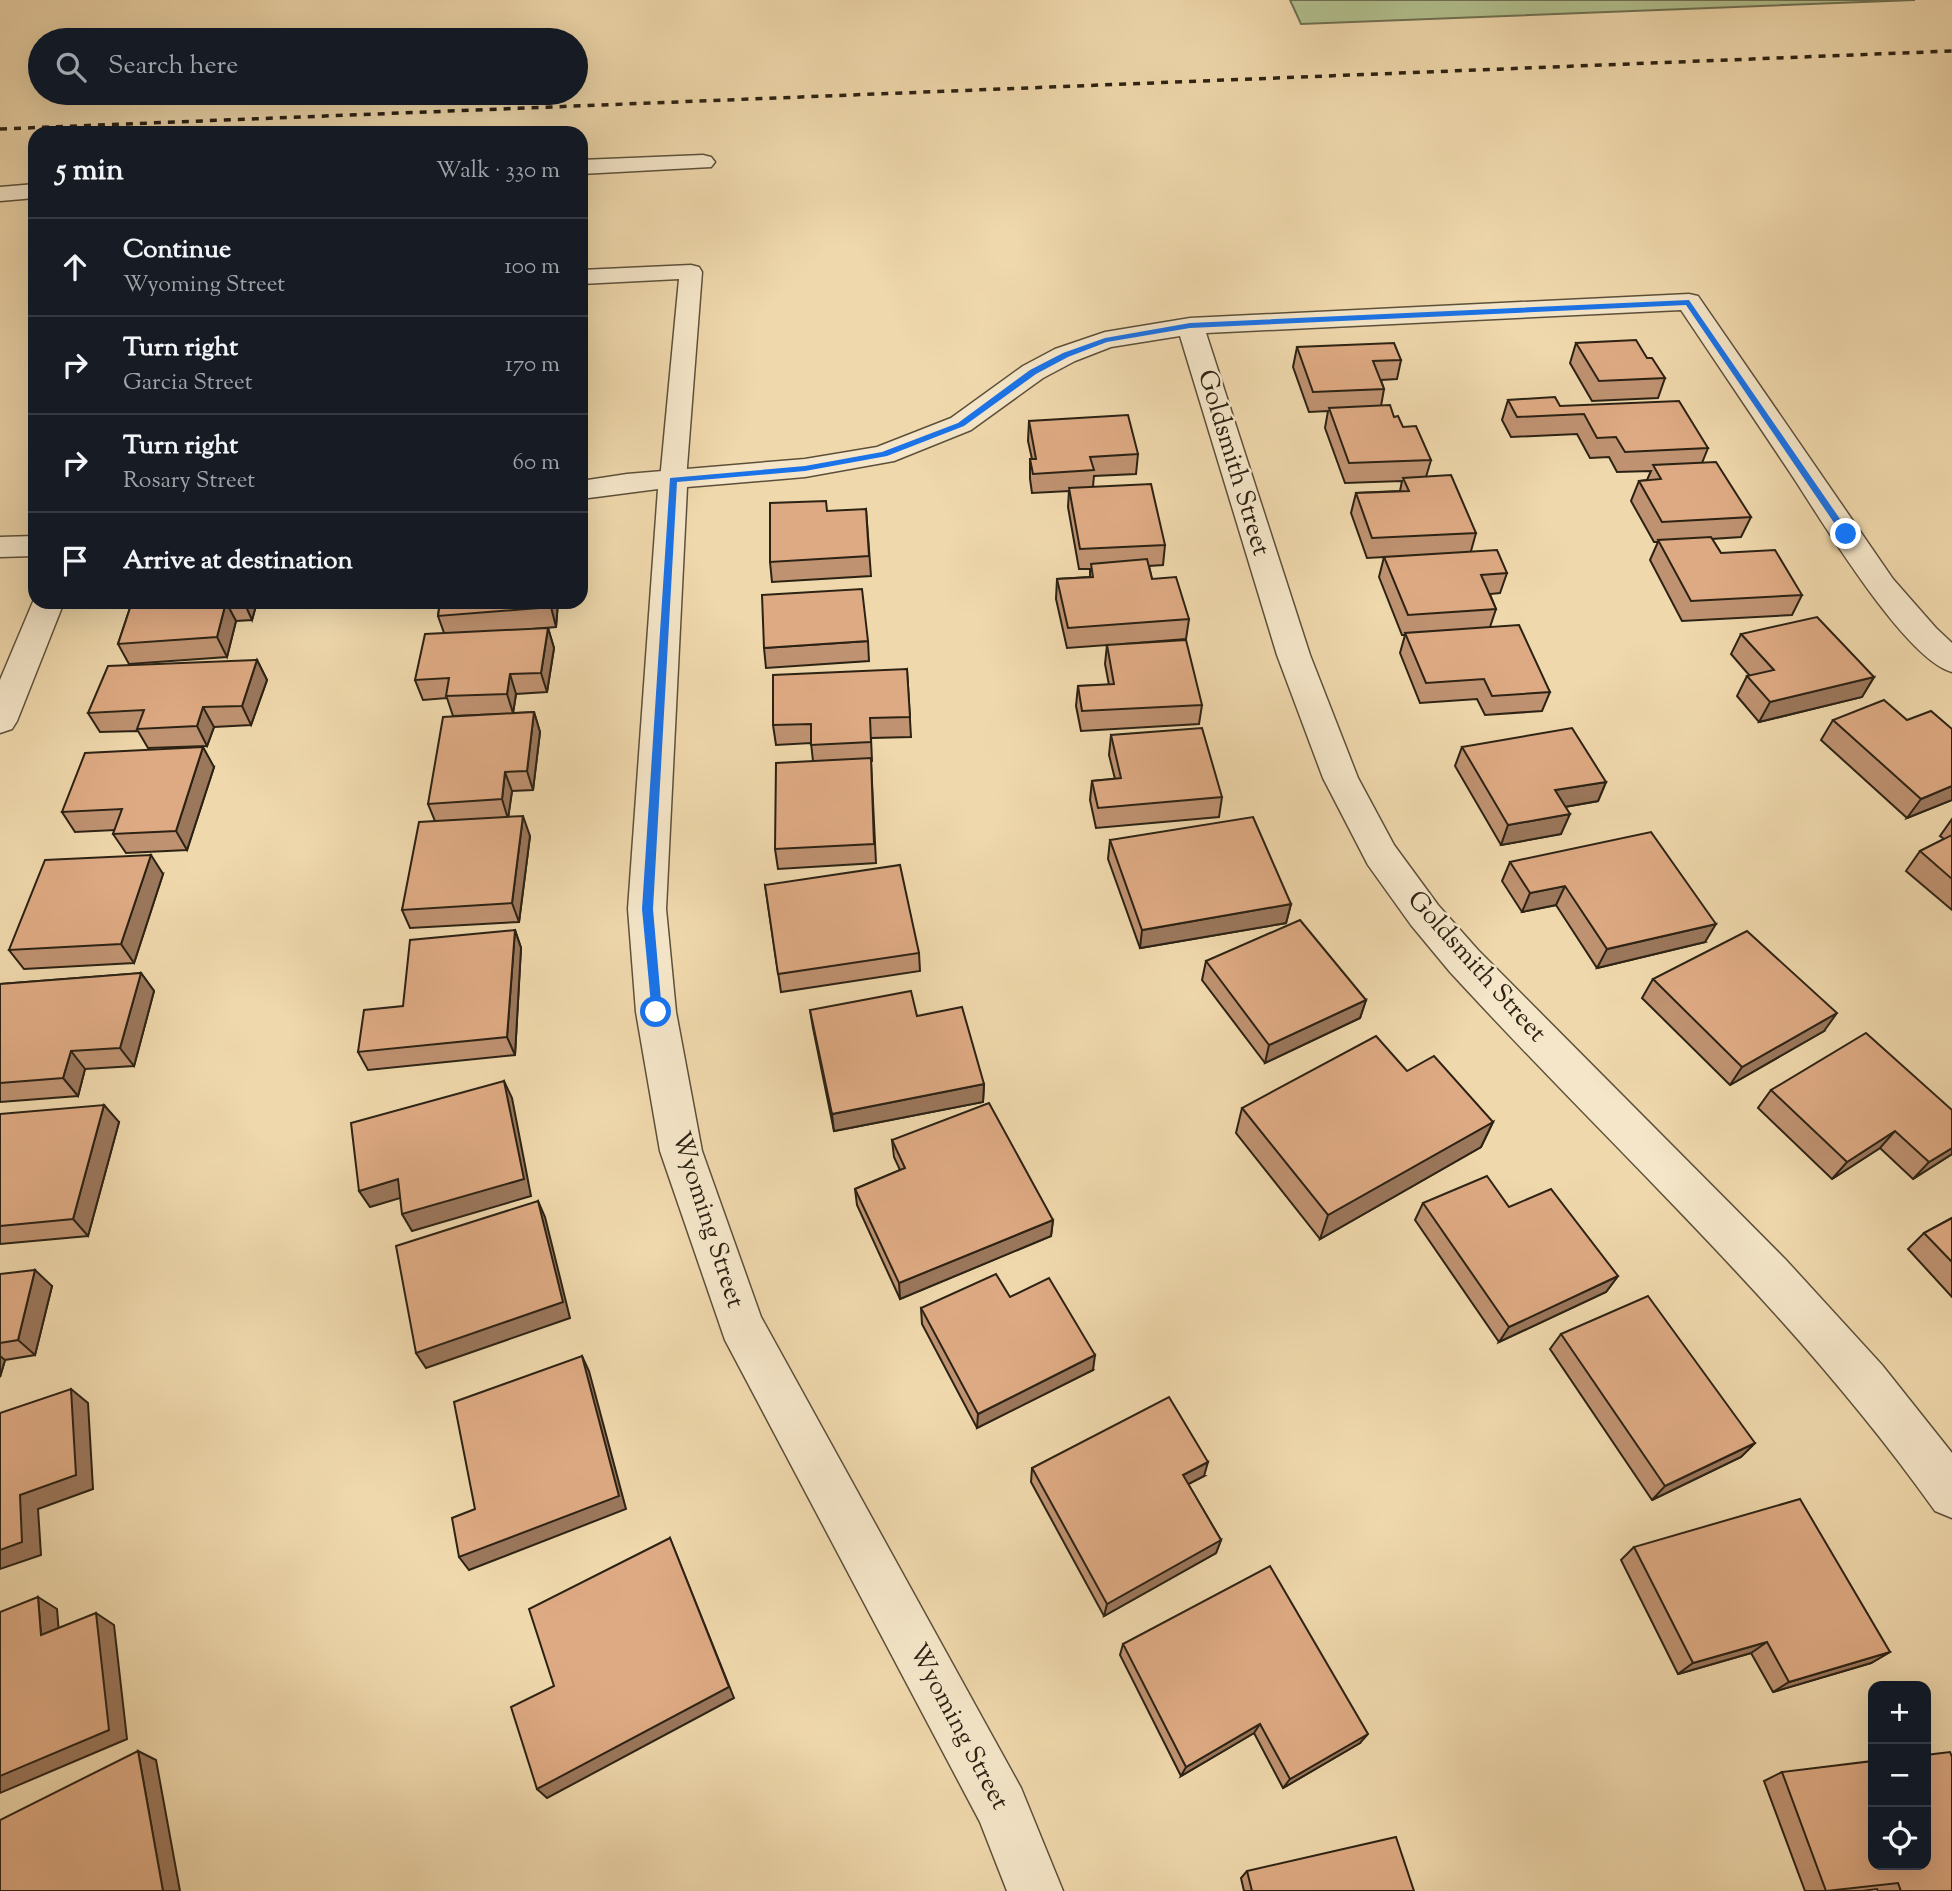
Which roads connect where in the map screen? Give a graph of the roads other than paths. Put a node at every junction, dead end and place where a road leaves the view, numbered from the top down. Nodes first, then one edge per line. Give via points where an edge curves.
1 (704, 162) dead end
2 (588, 167) edge
3 (28, 192) edge
4 (0, 194) edge
5 (588, 277) edge
6 (1190, 326) junction
7 (673, 480) junction
8 (588, 489) edge
9 (28, 546) edge
10 (0, 547) edge
11 (45, 609) edge
12 (1952, 661) edge
13 (0, 721) edge
14 (1952, 1494) edge
15 (1035, 1891) edge

1 - 2 street
3 - 4 street
5 - 7 lane via 691,272
6 - 7 street via 1105,340 1065,355 1033,372 961,424 884,454 805,468
6 - 12 street via 1689,302 1882,586
6 - 14 street, Goldsmith Street via 1299,676 1363,824 1405,890 1471,969 1823,1330 1911,1434
7 - 8 street
7 - 15 street, Wyoming Street via 647,909 656,1012 681,1151 741,1325 1002,1807
9 - 10 street
11 - 13 street

